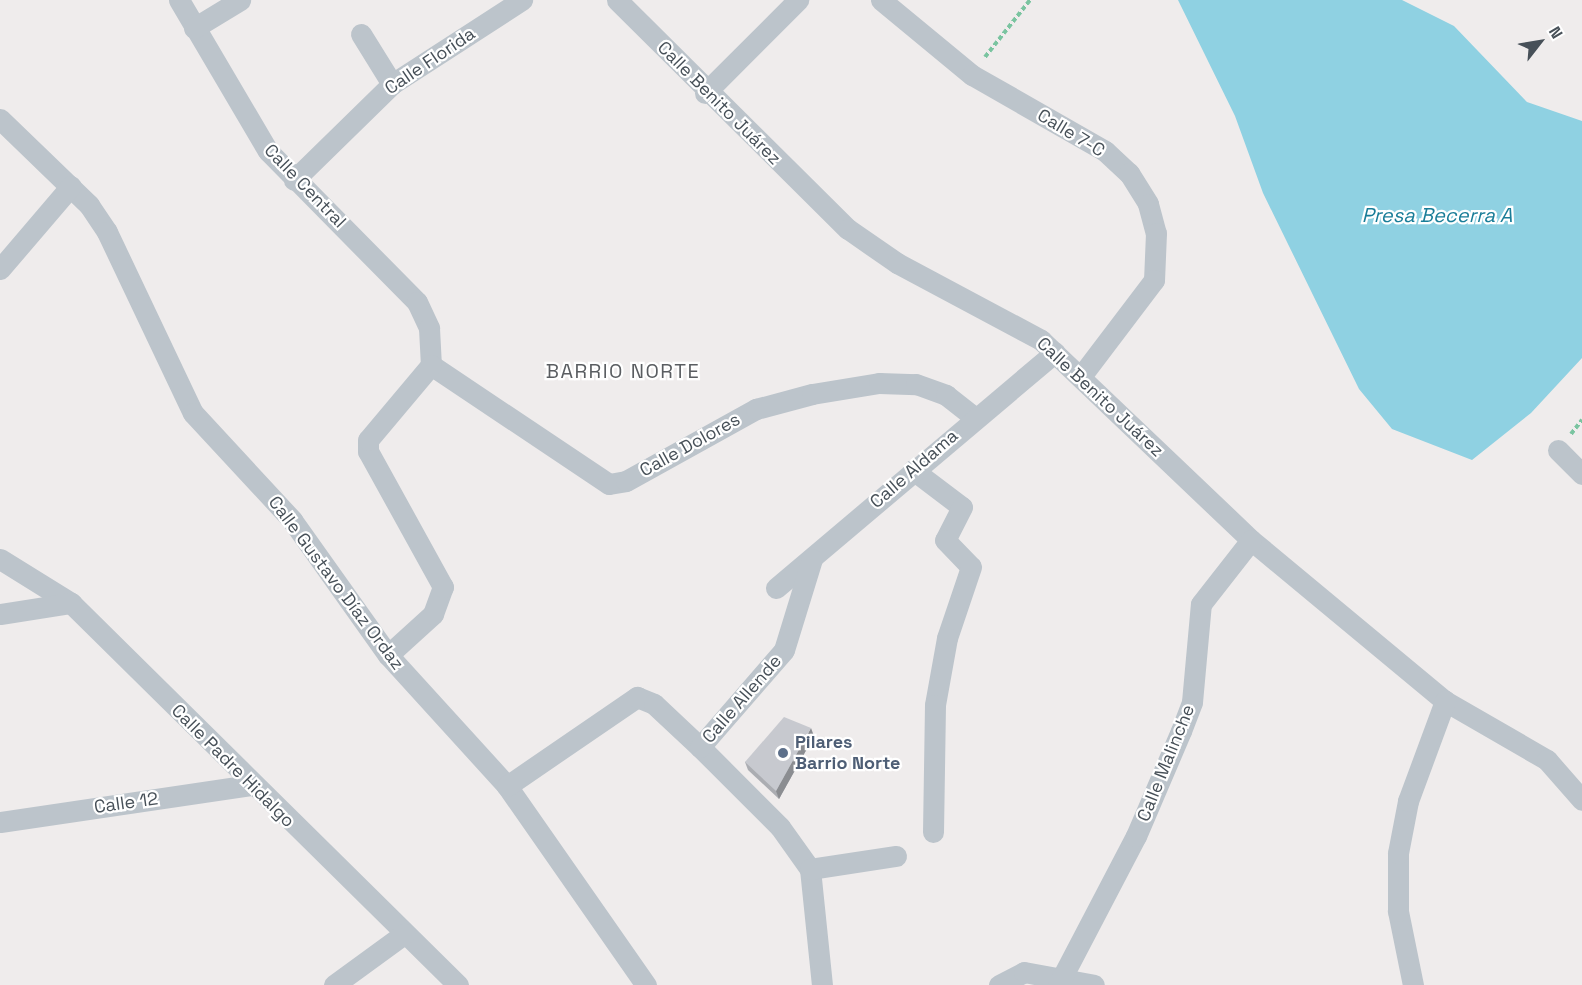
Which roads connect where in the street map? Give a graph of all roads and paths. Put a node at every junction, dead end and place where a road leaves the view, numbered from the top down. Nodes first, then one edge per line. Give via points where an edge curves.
1 (179, 0) edge
2 (240, 0) edge
3 (522, 0) edge
4 (617, 0) edge
5 (798, 0) edge
6 (881, 0) edge
7 (1030, 0) edge
8 (194, 28) junction
9 (361, 34) dead end
10 (972, 75) junction
11 (392, 84) junction
12 (705, 93) junction
13 (0, 119) edge
14 (294, 180) junction
15 (71, 186) junction
16 (0, 269) edge
17 (1055, 352) junction
18 (431, 365) junction
19 (1082, 375) junction
20 (974, 417) junction
21 (1558, 450) dead end
22 (913, 470) junction
23 (1582, 474) edge
24 (1251, 540) junction
25 (0, 558) edge
26 (812, 559) junction
27 (776, 588) dead end
28 (71, 603) junction
29 (0, 614) edge
30 (388, 655) junction
31 (1445, 701) junction
32 (699, 747) junction
33 (252, 785) junction
34 (507, 786) junction
35 (1582, 800) edge
36 (0, 822) edge
37 (933, 832) dead end
38 (896, 856) dead end
39 (810, 869) junction
40 (404, 934) junction
41 (1059, 982) edge
42 (334, 985) edge
43 (458, 985) edge
44 (646, 985) edge
45 (822, 985) edge
46 (999, 985) edge
47 (1094, 985) edge
48 (1413, 985) edge

1 - 8 street, Calle Central
2 - 8 street
3 - 11 street, Calle Florida
4 - 12 street, Calle Benito Juárez
5 - 12 street
6 - 10 street, Calle 7-C
7 - 10 path
8 - 14 street, Calle Central via 242,114
9 - 11 street
10 - 19 street, Calle 7-C via 1105,151 1129,173 1148,204 1156,232 1154,280
11 - 14 street, Calle Florida
12 - 17 street, Calle Benito Juárez via 848,229
13 - 15 street, Calle Gustavo Díaz Ordaz
14 - 18 street, Calle Central via 417,302 429,328
15 - 16 street
15 - 30 street, Calle Gustavo Díaz Ordaz via 107,232 193,413 292,520
17 - 19 street, Calle Benito Juárez
17 - 20 street, Calle Aldama
18 - 20 street, Calle Dolores via 609,484 626,482 756,409 812,394 879,383 916,384 946,395
18 - 30 street via 368,440 368,451 443,587 433,615
19 - 24 street, Calle Benito Juárez
20 - 22 street, Calle Aldama
21 - 23 street
22 - 26 street, Calle Aldama
22 - 37 street via 962,507 945,540 971,567 947,639 935,705
24 - 31 street, Calle Benito Juárez
24 - 41 street, Calle Malinche via 1201,604 1192,702 1137,836
25 - 28 street, Calle Padre Hidalgo
26 - 27 street, Calle Aldama
26 - 32 street, Calle Allende via 784,651
28 - 29 street
28 - 33 street, Calle Padre Hidalgo
30 - 34 street, Calle Gustavo Díaz Ordaz
31 - 35 street, Calle Benito Juárez via 1520,740 1547,760
31 - 48 street via 1408,801 1398,853 1398,911
32 - 34 street, Calle Allende via 654,704 637,697
32 - 39 street via 780,827
33 - 36 street, Calle 12
33 - 40 street, Calle Padre Hidalgo
34 - 44 street, Calle Gustavo Díaz Ordaz
38 - 39 street
39 - 45 street
40 - 42 street
40 - 43 street, Calle Padre Hidalgo
41 - 46 street via 1024,972
41 - 47 street

